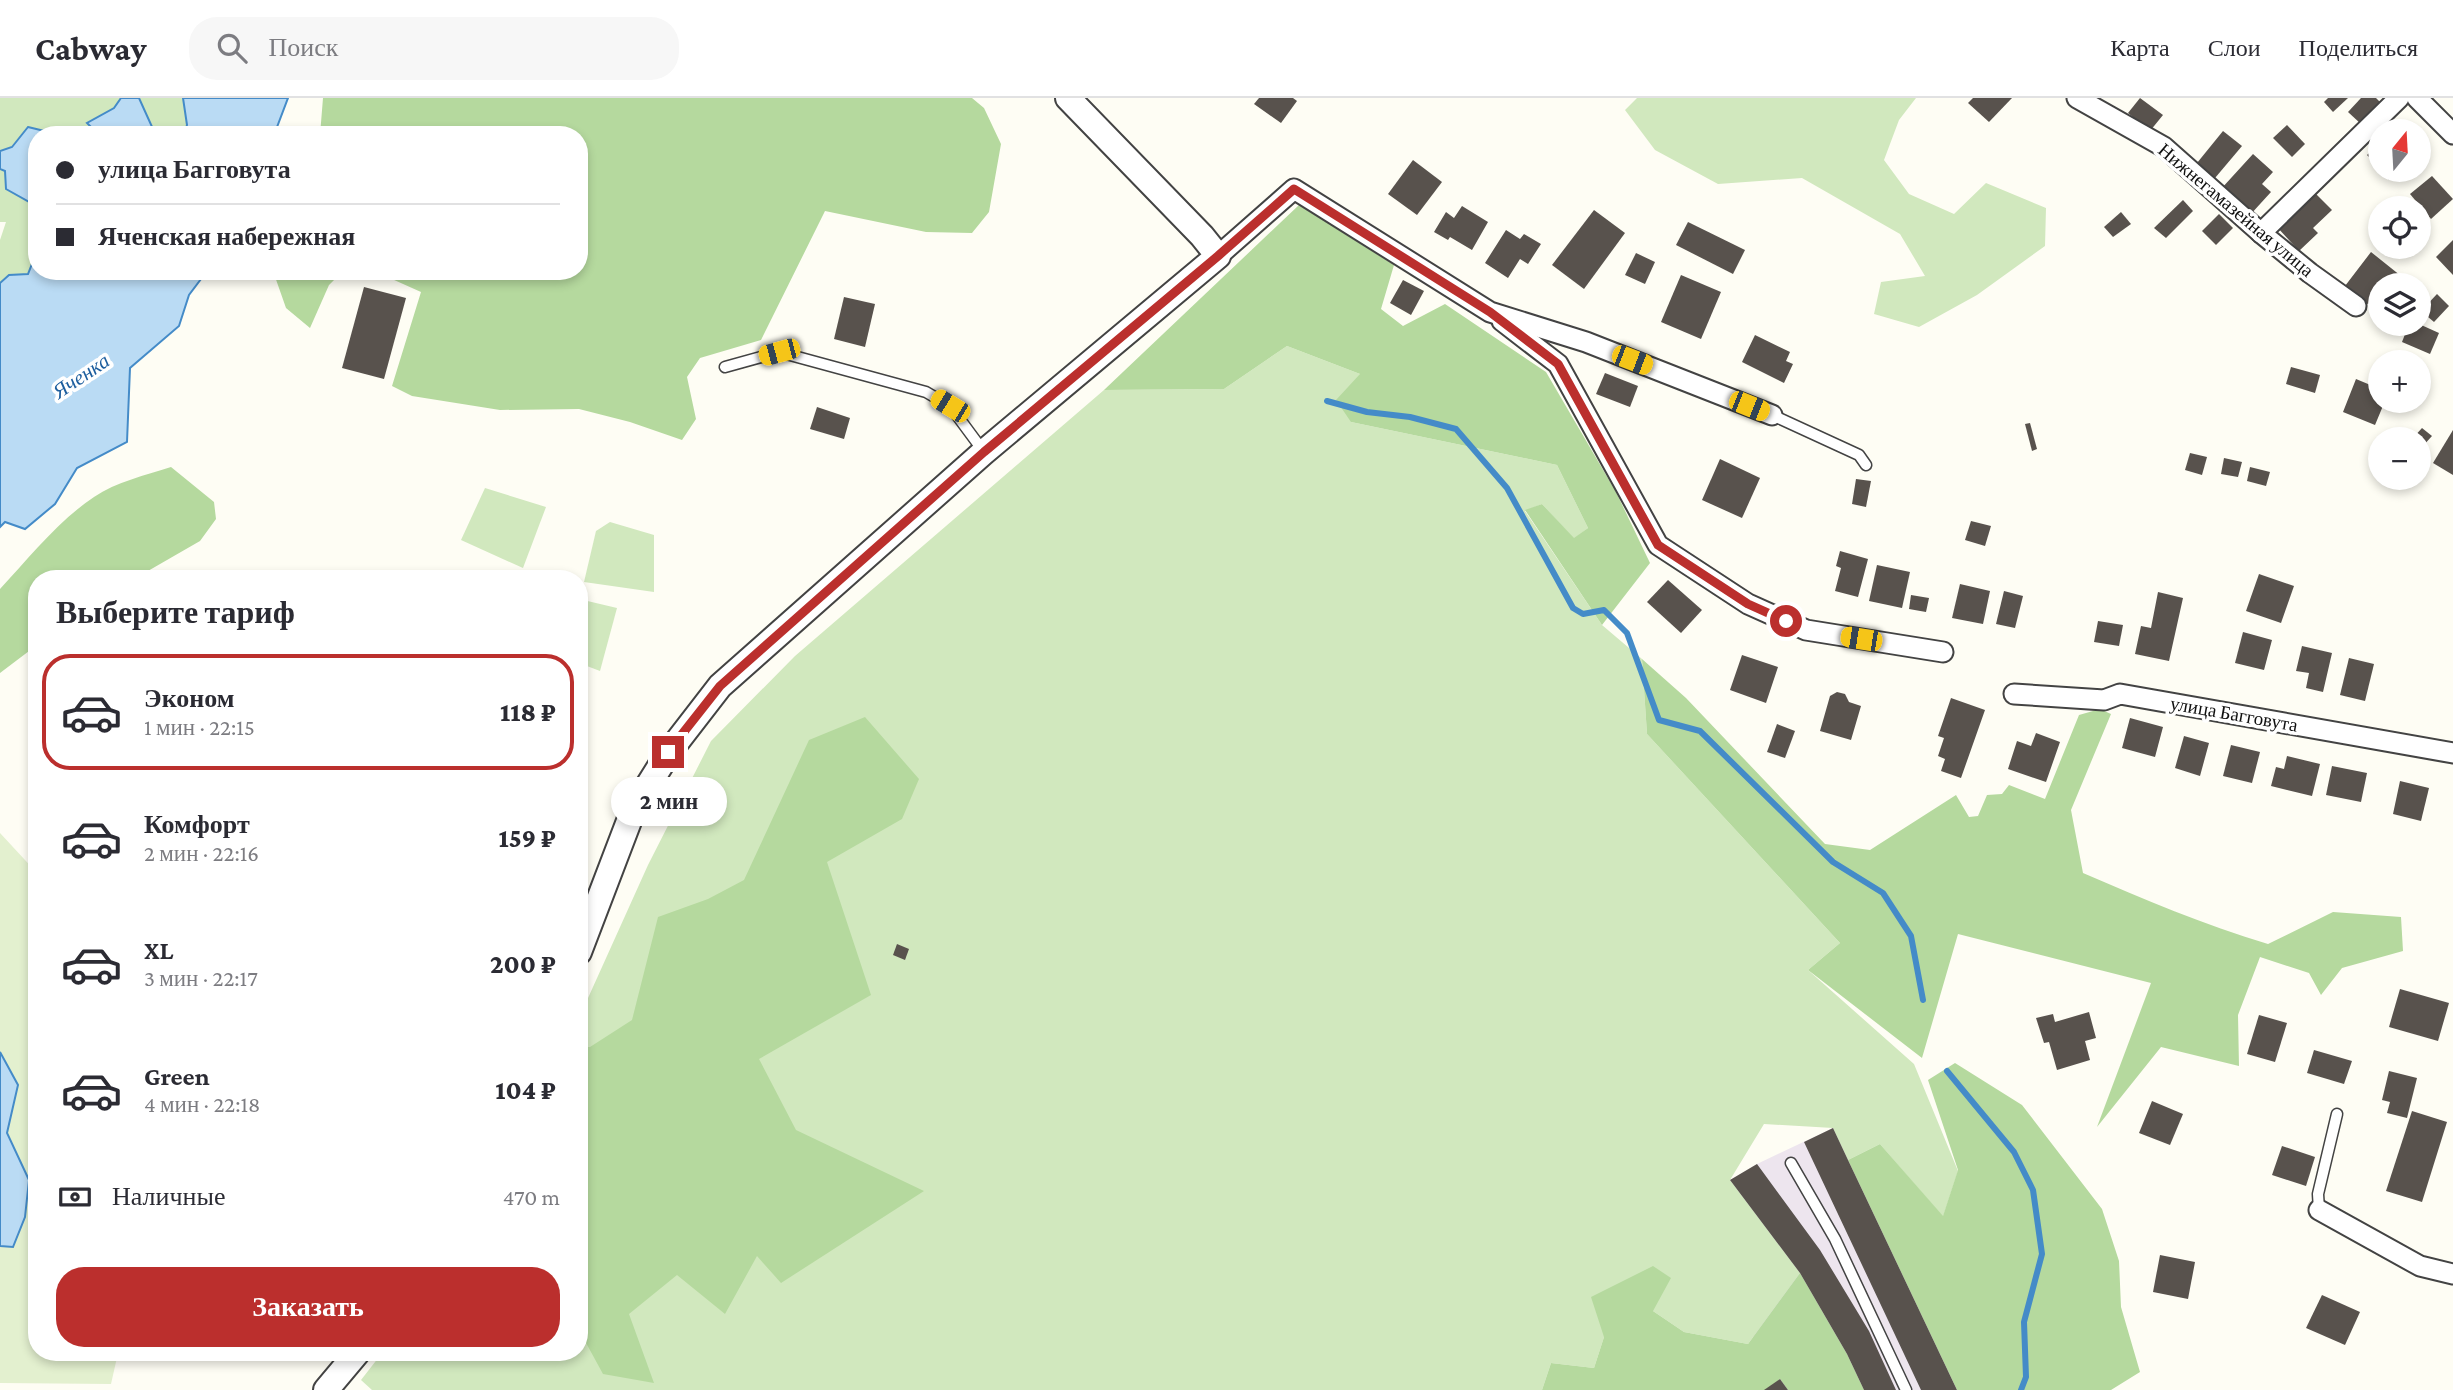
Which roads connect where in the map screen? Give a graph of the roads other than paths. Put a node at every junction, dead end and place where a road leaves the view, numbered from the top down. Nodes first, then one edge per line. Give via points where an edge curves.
1 (1068, 98) edge
2 (2077, 98) edge
3 (2399, 98) edge
4 (2417, 98) edge
5 (2453, 135) edge
6 (2261, 233) junction
7 (1218, 256) junction
8 (2356, 306) dead end
9 (1490, 312) junction
10 (725, 367) dead end
11 (1772, 415) joint
12 (984, 452) junction
13 (1866, 465) dead end
14 (1943, 652) dead end
15 (2014, 694) dead end
16 (2453, 753) edge
17 (588, 928) edge
18 (2337, 1114) dead end
19 (1791, 1163) dead end
20 (2319, 1210) joint
21 (2453, 1274) edge
22 (350, 1361) edge
23 (326, 1390) edge
24 (1906, 1390) edge

1 - 7 street
2 - 6 street, Нижнегамазейная улица via 2164,147
3 - 6 street
4 - 5 street
6 - 8 street, Нижнегамазейная улица
7 - 9 street via 1294,189
7 - 12 street
9 - 11 street via 1586,342
9 - 14 street via 1558,364 1658,545 1748,604 1806,630
10 - 12 lane via 779,352 926,392 950,406
11 - 13 lane via 1859,455
12 - 17 street via 720,686 668,752 634,808
15 - 16 street, улица Багговута via 2104,700 2120,694
18 - 20 lane via 2318,1194
19 - 24 lane via 1835,1239
20 - 21 street via 2420,1266
22 - 23 street

